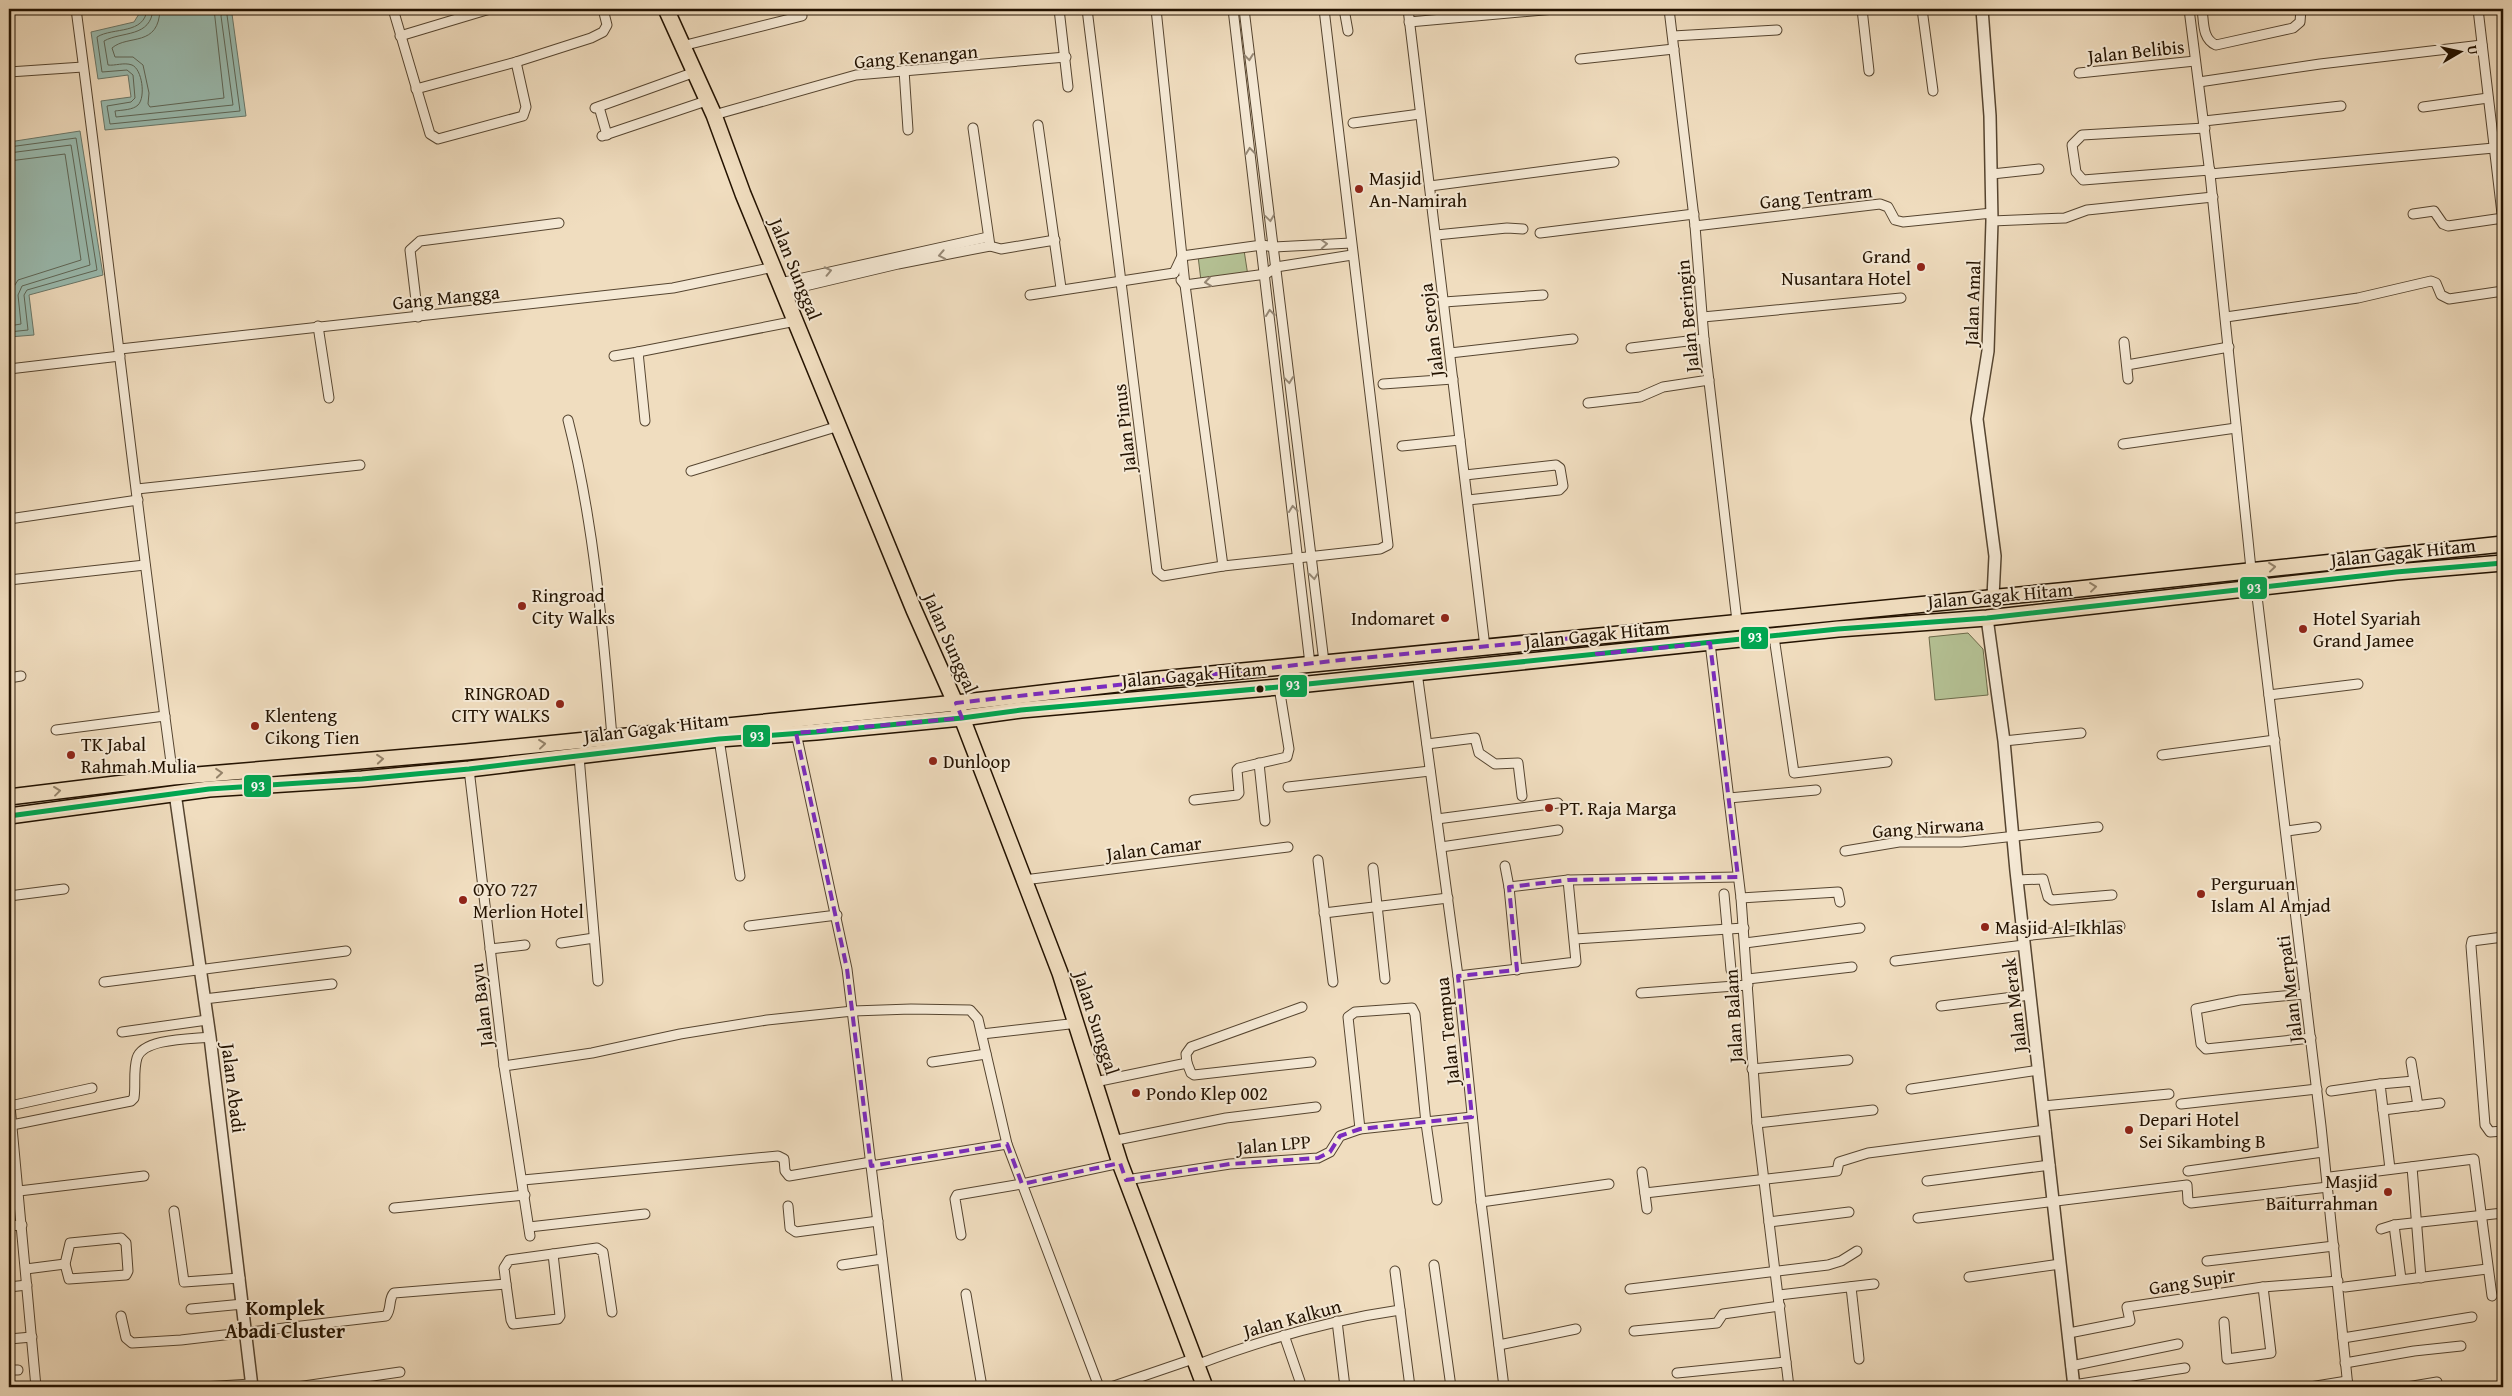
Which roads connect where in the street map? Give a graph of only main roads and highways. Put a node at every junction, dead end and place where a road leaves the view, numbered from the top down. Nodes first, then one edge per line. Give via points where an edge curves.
1 (667, 9) edge
2 (2503, 544) edge
3 (2395, 554) junction
4 (2503, 563) edge
5 (2396, 572) junction
6 (1595, 636) junction
7 (1597, 654) junction
8 (956, 703) junction
9 (962, 718) junction
10 (339, 763) junction
11 (340, 780) junction
12 (9, 797) edge
13 (9, 816) edge
14 (1205, 1387) edge

1 - 8 main road, Jalan Sunggal via 714,115 931,650
2 - 3 main road, Jalan Gagak Hitam
3 - 5 main road
6 -> 3 main road, Jalan Gagak Hitam
4 - 5 main road, Jalan Gagak Hitam
5 - 7 main road, Jalan Gagak Hitam via 1987,618 1874,625
6 - 7 main road
6 - 8 main road, Jalan Gagak Hitam
7 - 9 main road, Jalan Gagak Hitam
8 - 9 main road, Jalan Sunggal
10 -> 8 main road, Jalan Gagak Hitam
9 - 11 main road, Jalan Gagak Hitam via 719,739 469,769
9 - 14 main road, Jalan Sunggal via 1078,1023 1112,1141
10 - 11 main road
12 -> 10 main road, Jalan Gagak Hitam via 173,777
11 - 13 main road, Jalan Gagak Hitam via 175,793

